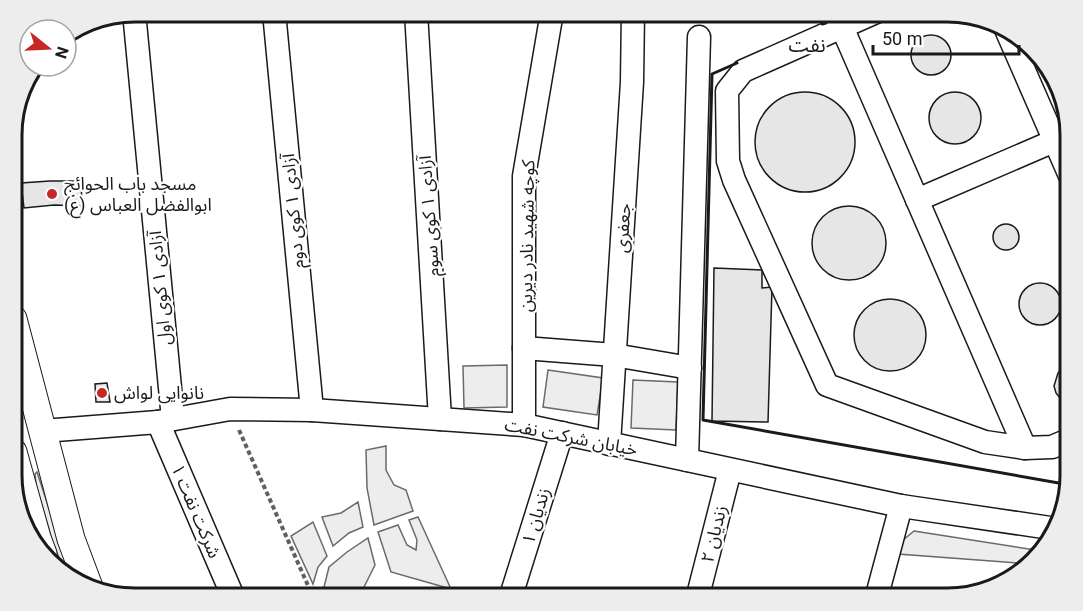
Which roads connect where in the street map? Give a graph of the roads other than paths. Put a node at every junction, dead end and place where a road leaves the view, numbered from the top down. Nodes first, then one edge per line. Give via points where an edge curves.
1 (135, 22) edge
2 (275, 22) edge
3 (417, 22) edge
4 (550, 22) edge
5 (633, 22) edge
6 (836, 22) edge
7 (841, 22) edge
8 (699, 37) dead end
9 (1012, 43) edge
10 (1054, 141) junction
11 (1060, 151) edge
12 (916, 200) junction
13 (524, 348) junction
14 (22, 353) edge
15 (614, 355) junction
16 (690, 368) junction
17 (312, 410) junction
18 (440, 419) junction
19 (165, 421) junction
20 (524, 425) junction
21 (43, 431) junction
22 (22, 434) edge
23 (562, 434) junction
24 (609, 444) junction
25 (1060, 444) edge
26 (1025, 448) junction
27 (687, 460) junction
28 (730, 470) junction
29 (901, 506) junction
30 (1047, 528) edge
31 (85, 576) edge
32 (230, 588) edge
33 (513, 588) edge
34 (700, 588) edge
35 (879, 588) edge

1 - 19 street, آزادی ۱ کوی اول
2 - 17 street, آزادی ۱ کوی دوم
3 - 18 street, آزادی ۱ کوی سوم
4 - 13 street, کوچه شهید نادر دیرین via 524,176
5 - 15 street, جعفری
6 - 26 street via 743,71 727,91 728,161 734,180 827,385 985,442
7 - 12 street
8 - 16 street
9 - 10 street
10 - 11 street
10 - 12 street
12 - 26 street
13 - 15 street
13 - 20 street, کوچه شهید نادر دیرین
14 - 21 main road
15 - 16 street
15 - 24 street, جعفری
16 - 27 street
17 - 18 street, خیابان شرکت نفت
17 - 19 street, خیابان شرکت نفت via 230,409
18 - 20 street, خیابان شرکت نفت
19 - 21 street, خیابان شرکت نفت
19 - 32 street, شرکت نفت ۱
20 - 23 street, خیابان شرکت نفت
21 - 22 main road
21 - 31 main road
23 - 24 street, خیابان شرکت نفت
23 - 33 street, زندیان ۱
24 - 27 street, خیابان شرکت نفت
25 - 26 street
27 - 28 street, خیابان شرکت نفت
28 - 29 street, خیابان شرکت نفت
28 - 34 street, زندیان ۲
29 - 30 street, خیابان شرکت نفت
29 - 35 street

